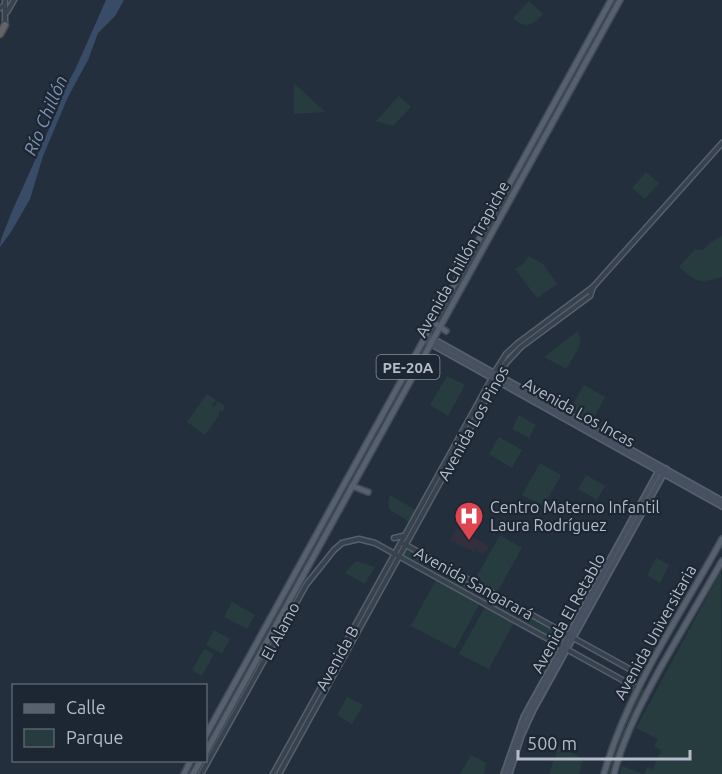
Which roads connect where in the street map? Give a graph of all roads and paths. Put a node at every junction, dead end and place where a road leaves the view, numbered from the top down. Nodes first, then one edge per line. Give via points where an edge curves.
1 (611, 0) edge
2 (621, 0) edge
3 (13, 1) edge
4 (5, 3) edge
5 (0, 8) edge
6 (6, 16) junction
7 (5, 25) joint
8 (0, 34) edge
9 (557, 97) junction
10 (565, 101) junction
11 (722, 143) edge
12 (487, 224) junction
13 (495, 228) junction
14 (456, 262) dead end
15 (465, 264) junction
16 (442, 305) junction
17 (450, 309) junction
18 (433, 322) junction
19 (440, 326) junction
20 (446, 331) dead end
21 (425, 337) junction
22 (432, 341) junction
23 (494, 379) junction
24 (377, 424) junction
25 (384, 428) junction
26 (352, 468) junction
27 (663, 470) junction
28 (359, 472) junction
29 (352, 486) junction
30 (368, 492) dead end
31 (339, 493) junction
32 (706, 494) junction
33 (346, 497) junction
34 (722, 501) edge
35 (722, 506) edge
36 (407, 535) junction
37 (394, 538) dead end
38 (721, 538) edge
39 (403, 543) junction
40 (384, 548) junction
41 (414, 549) junction
42 (396, 555) junction
43 (408, 561) junction
44 (722, 561) edge
45 (300, 563) junction
46 (391, 564) junction
47 (307, 567) junction
48 (291, 580) junction
49 (298, 584) junction
50 (573, 628) junction
51 (562, 632) junction
52 (274, 634) junction
53 (571, 636) junction
54 (256, 642) junction
55 (264, 646) junction
56 (565, 648) junction
57 (669, 660) dead end
58 (250, 670) junction
59 (257, 673) junction
60 (658, 674) junction
61 (238, 676) junction
62 (642, 676) dead end
63 (245, 680) junction
64 (635, 687) dead end
65 (226, 697) junction
66 (233, 701) junction
67 (308, 716) junction
68 (227, 721) junction
69 (207, 733) edge
70 (209, 749) edge
71 (273, 774) edge
72 (279, 774) edge
73 (504, 774) edge
74 (509, 774) edge
75 (604, 774) edge
76 (614, 774) edge

1 - 9 main road, Avenida Chillón Trapiche / PE-20A
2 - 10 main road, Avenida Chillón Trapiche / PE-20A
3 - 6 street
4 - 5 street
4 - 6 street
6 - 7 street
7 - 8 highway
9 - 10 main road
9 - 12 main road, Avenida Chillón Trapiche / PE-20A
10 - 13 main road, Avenida Chillón Trapiche / PE-20A
11 - 23 street, Avenida Los Pinos via 588,294 520,347
12 - 13 main road
12 - 15 main road, Avenida Chillón Trapiche / PE-20A
13 - 17 main road, Avenida Chillón Trapiche / PE-20A
14 - 15 main road
15 - 16 main road, Avenida Chillón Trapiche / PE-20A
16 - 17 main road
16 - 18 main road, Avenida Chillón Trapiche / PE-20A
17 - 19 main road, Avenida Chillón Trapiche / PE-20A
18 - 19 main road
18 - 21 main road, Avenida Chillón Trapiche / PE-20A
19 - 20 main road
19 - 22 main road, Avenida Chillón Trapiche / PE-20A
21 - 22 main road, Avenida Los Incas
21 - 24 main road, Avenida Chillón Trapiche / PE-20A
22 - 23 main road, Avenida Los Incas
22 - 25 main road, Avenida Chillón Trapiche / PE-20A via 407,394
23 - 27 main road, Avenida Los Incas
23 - 36 street, Avenida Los Pinos
24 - 25 main road
24 - 26 main road, Avenida Chillón Trapiche / PE-20A
25 - 28 main road, Avenida Chillón Trapiche / PE-20A
26 - 28 main road
26 - 31 main road, Avenida Chillón Trapiche / PE-20A
27 - 32 main road, Avenida Los Incas
27 - 50 main road, Avenida El Retablo
27 - 53 main road, Avenida El Retablo
28 - 29 main road, Avenida Chillón Trapiche / PE-20A
29 - 30 main road
29 - 33 main road, Avenida Chillón Trapiche / PE-20A
31 - 33 main road
31 - 45 main road, Avenida Chillón Trapiche / PE-20A
32 - 34 main road, Avenida Los Incas
32 - 35 main road, Avenida Los Incas
33 - 47 main road, Avenida Chillón Trapiche / PE-20A
36 - 37 street
36 - 39 street, Avenida Los Pinos
36 - 41 street
38 - 75 main road, Avenida Universitaria via 629,707
39 - 41 street, Avenida Sangarará
39 - 42 street, Avenida B
40 - 42 street, El Alamo
40 - 46 street
40 - 52 street, El Alamo via 359,539 338,547
41 - 51 street, Avenida Sangarará
42 - 43 street, Avenida Sangarará
42 - 46 street, Avenida B
43 - 46 street
43 - 56 street, Avenida Sangarará
44 - 60 main road, Avenida Universitaria
45 - 47 main road
45 - 48 main road, Avenida Chillón Trapiche / PE-20A
46 - 67 street, Avenida B
47 - 49 main road, Avenida Chillón Trapiche / PE-20A
48 - 49 main road
48 - 54 main road, Avenida Chillón Trapiche / PE-20A
49 - 52 main road, Avenida Chillón Trapiche / PE-20A
50 - 51 main road
50 - 53 main road, Avenida El Retablo
51 - 53 street, Avenida Sangarará
52 - 55 main road, Avenida Chillón Trapiche / PE-20A
52 - 59 street, El Alamo
53 - 56 main road, Avenida El Retablo
53 - 62 street, Avenida Sangarará
54 - 55 main road
54 - 61 main road, Avenida Chillón Trapiche / PE-20A
55 - 58 main road, Avenida Chillón Trapiche / PE-20A
56 - 64 street, Avenida Sangarará
56 - 73 main road, Avenida El Retablo via 524,717
56 - 74 main road, Avenida El Retablo via 527,722
57 - 60 main road
58 - 59 main road
58 - 63 main road, Avenida Chillón Trapiche / PE-20A
59 - 68 street, El Alamo
60 - 76 main road, Avenida Universitaria via 630,726
61 - 63 main road
61 - 65 main road, Avenida Chillón Trapiche / PE-20A
63 - 66 main road, Avenida Chillón Trapiche / PE-20A
65 - 66 main road
65 - 69 main road, Avenida Chillón Trapiche / PE-20A
66 - 68 main road, Avenida Chillón Trapiche / PE-20A
67 - 71 street, Avenida B
67 - 72 street, Avenida B
68 - 70 main road, Avenida Chillón Trapiche / PE-20A

